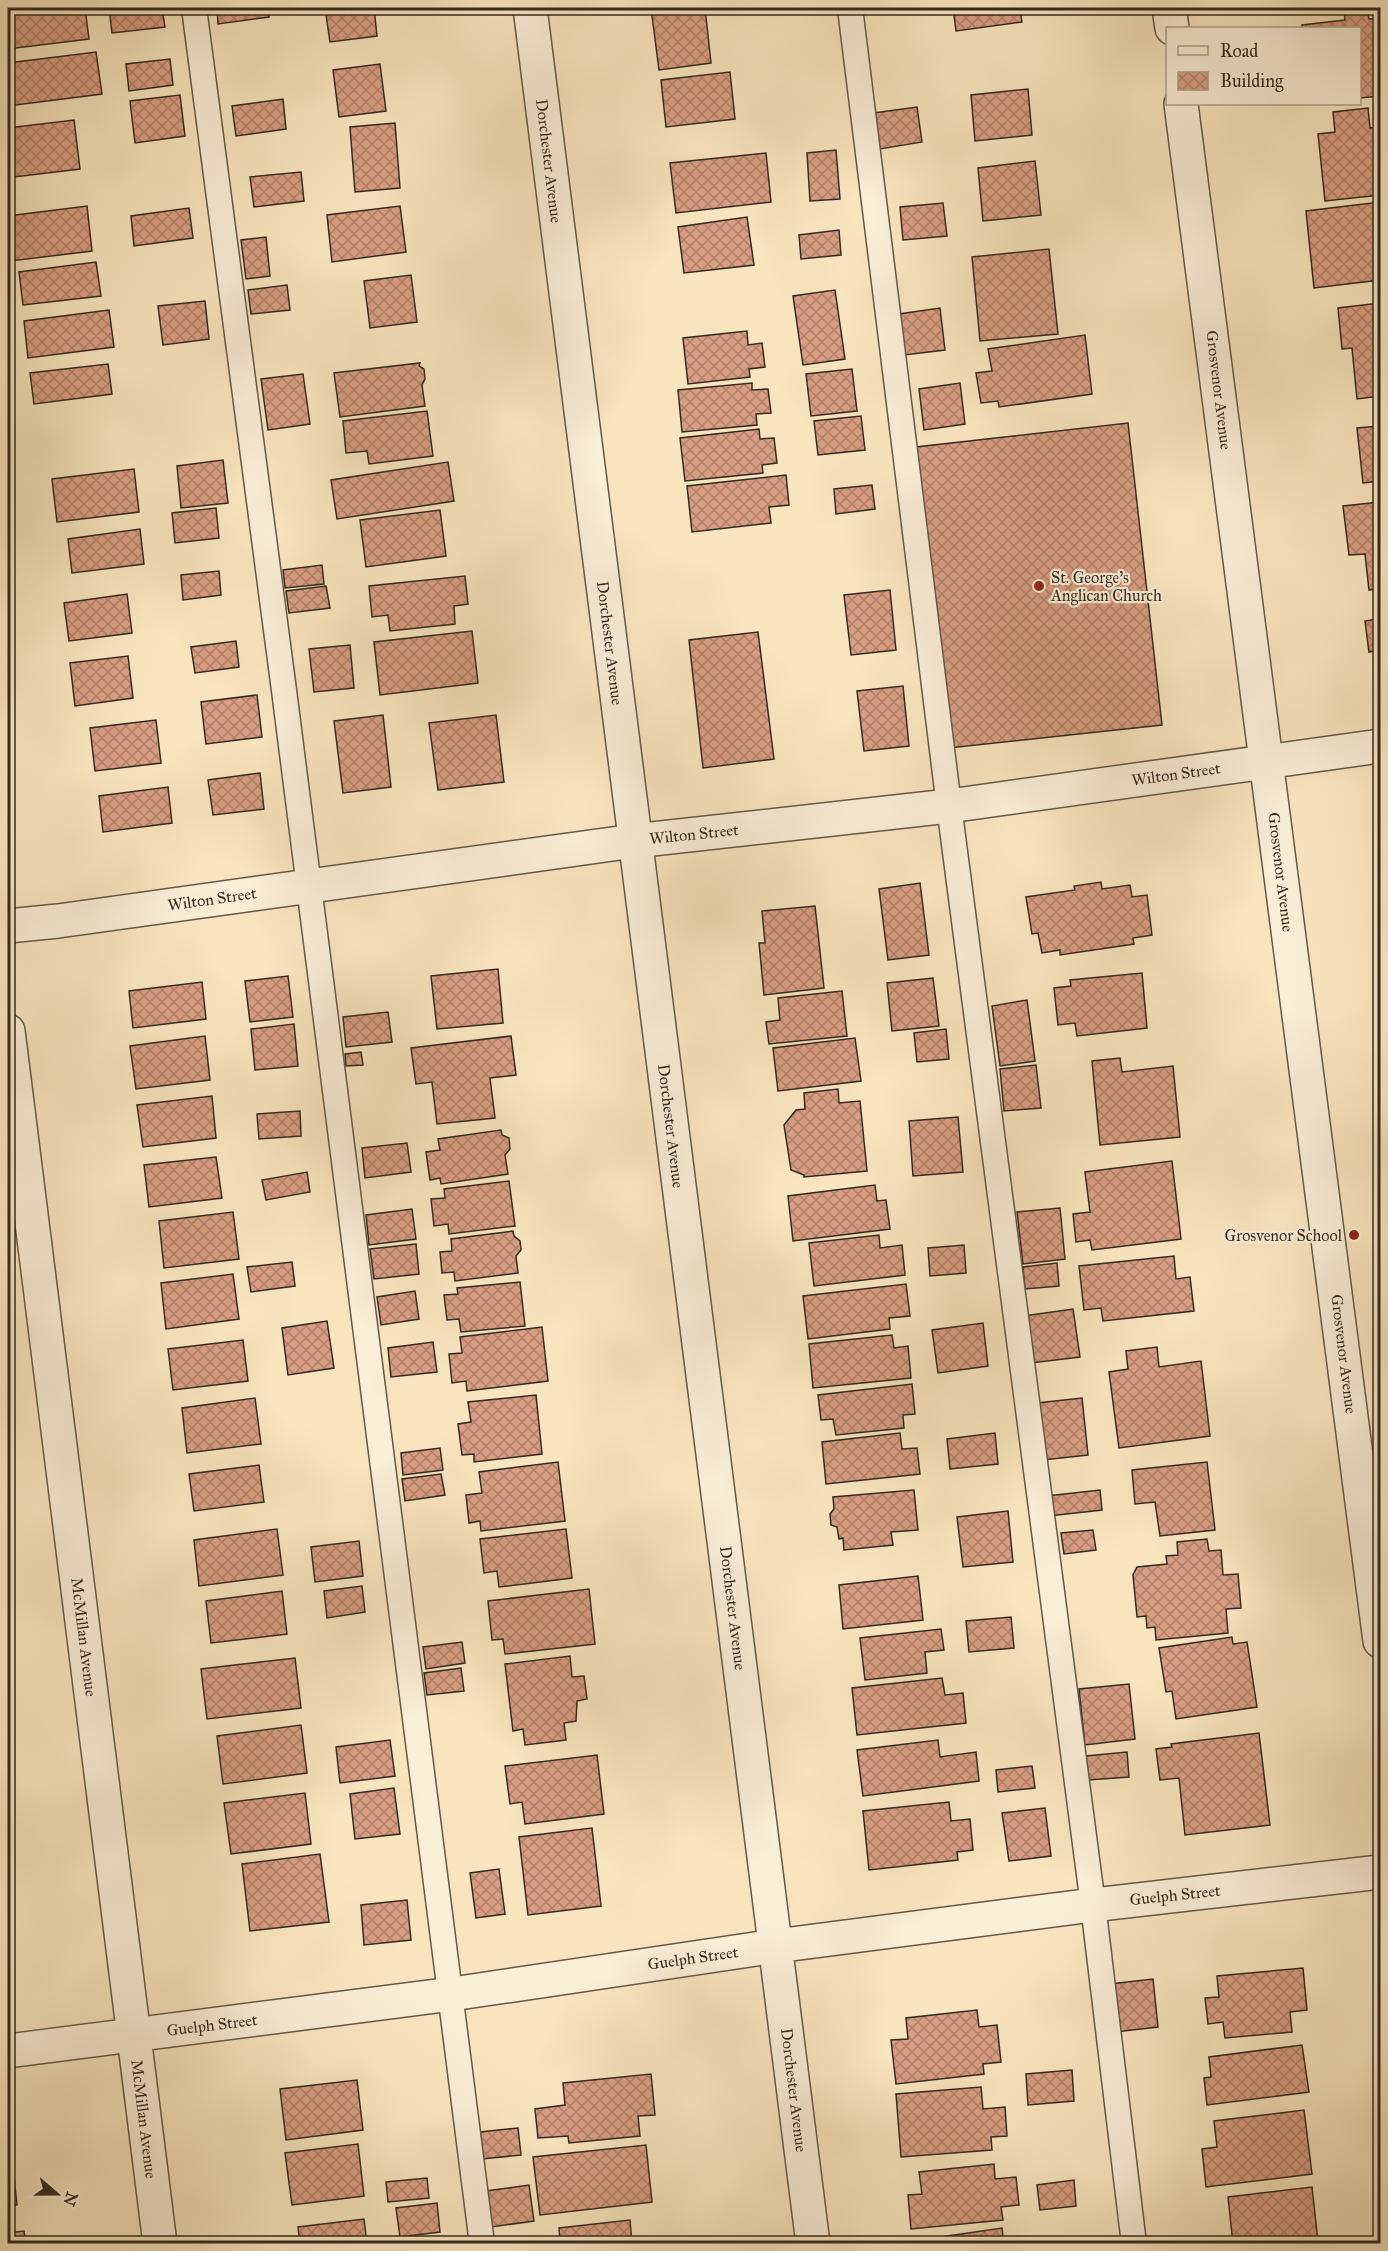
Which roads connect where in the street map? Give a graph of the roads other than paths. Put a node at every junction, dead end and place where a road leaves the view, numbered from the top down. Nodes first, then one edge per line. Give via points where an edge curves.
1 (194, 8) edge
2 (530, 8) edge
3 (850, 8) edge
4 (1169, 8) edge
5 (1172, 27) edge
6 (1181, 105) edge
7 (1380, 746) edge
8 (1267, 761) junction
9 (949, 806) junction
10 (634, 841) junction
11 (310, 885) junction
12 (8, 926) edge
13 (8, 1031) edge
14 (1380, 1641) edge
15 (1380, 1872) edge
16 (1093, 1905) junction
17 (776, 1946) junction
18 (452, 1994) junction
19 (134, 2033) junction
20 (8, 2051) edge
21 (160, 2244) edge
22 (482, 2244) edge
23 (813, 2244) edge
24 (1134, 2244) edge

1 - 11 lane
2 - 10 street, Dorchester Avenue
3 - 9 lane
4 - 5 street
6 - 8 street, Grosvenor Avenue
7 - 8 street, Wilton Street
8 - 9 street, Wilton Street
8 - 14 street, Grosvenor Avenue
9 - 10 street, Wilton Street
9 - 16 lane
10 - 11 street, Wilton Street
10 - 17 street, Dorchester Avenue
11 - 12 street, Wilton Street
11 - 18 lane
13 - 19 street, McMillan Avenue
15 - 16 street, Guelph Street
16 - 17 street, Guelph Street
16 - 24 lane
17 - 18 street, Guelph Street
17 - 23 street, Dorchester Avenue
18 - 19 street, Guelph Street
18 - 22 lane
19 - 20 street, Guelph Street
19 - 21 street, McMillan Avenue

